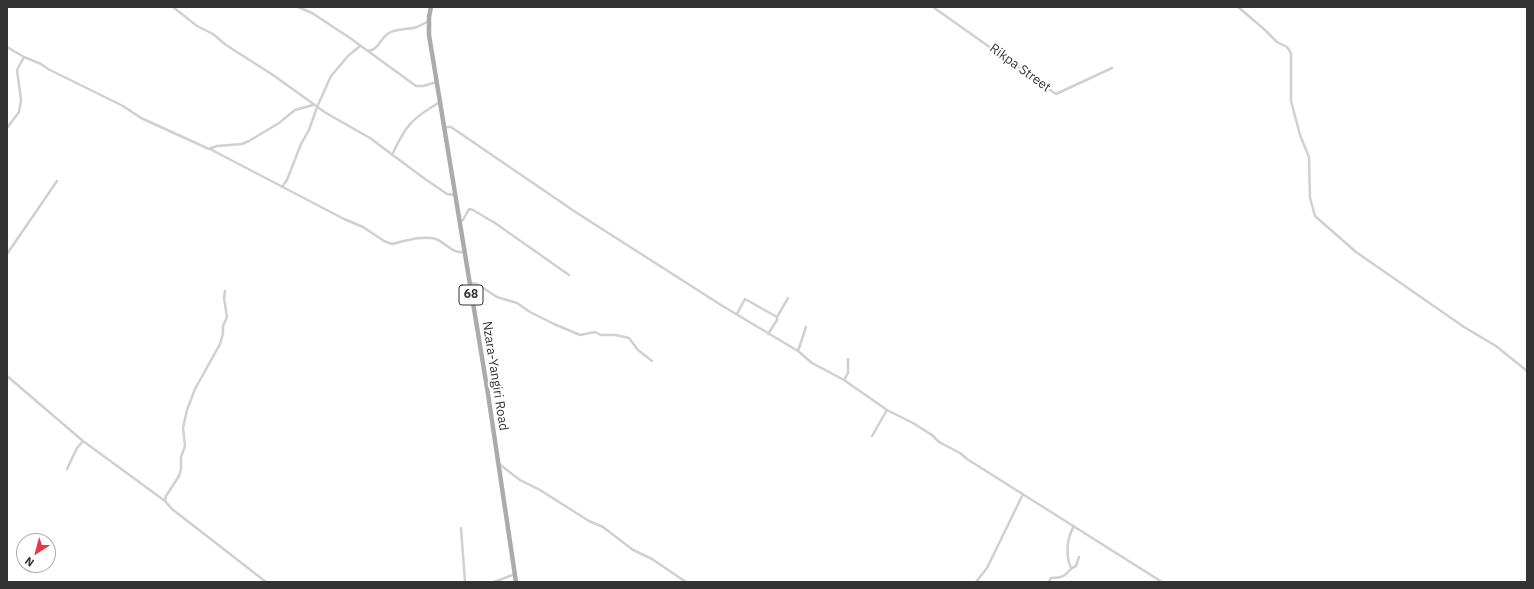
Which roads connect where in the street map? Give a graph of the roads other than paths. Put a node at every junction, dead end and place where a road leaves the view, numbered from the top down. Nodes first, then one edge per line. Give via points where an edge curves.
1 (173, 7) edge
2 (298, 7) edge
3 (431, 7) edge
4 (933, 7) edge
5 (1238, 7) edge
6 (429, 20) junction
7 (360, 46) junction
8 (7, 47) edge
9 (375, 49) junction
10 (367, 52) junction
11 (372, 55) junction
12 (24, 57) junction
13 (1112, 68) dead end
14 (437, 81) junction
15 (440, 102) junction
16 (313, 105) junction
17 (317, 107) junction
18 (7, 128) edge
19 (444, 128) junction
20 (209, 149) junction
21 (392, 155) junction
22 (57, 181) dead end
23 (282, 187) junction
24 (455, 194) junction
25 (459, 222) junction
26 (464, 252) junction
27 (7, 254) edge
28 (569, 275) dead end
29 (469, 283) junction
30 (225, 291) dead end
31 (788, 298) dead end
32 (737, 314) junction
33 (777, 317) junction
34 (806, 327) dead end
35 (768, 334) junction
36 (798, 351) junction
37 (848, 359) dead end
38 (652, 361) dead end
39 (1527, 371) edge
40 (7, 376) edge
41 (844, 380) junction
42 (887, 410) junction
43 (872, 436) dead end
44 (83, 440) junction
45 (498, 463) junction
46 (67, 469) dead end
47 (1023, 494) junction
48 (165, 501) junction
49 (1074, 526) junction
50 (461, 528) dead end
51 (1079, 557) dead end
52 (1071, 568) junction
53 (515, 574) junction
54 (266, 582) edge
55 (465, 582) edge
56 (494, 582) edge
57 (516, 582) edge
58 (686, 582) edge
59 (976, 582) edge
60 (1049, 582) edge
61 (1162, 582) edge

1 - 16 street
2 - 7 street via 312,13
3 - 6 main road, Nzara-Yangiri Road / 68
4 - 13 street, Rikpa Street via 1056,94
5 - 39 street via 1291,53 1291,102 1309,157 1310,198 1315,216 1356,252 1496,346
6 - 9 street via 418,26 389,33
6 - 14 main road, Nzara-Yangiri Road / 68
7 - 10 street
7 - 17 street via 331,76
8 - 12 street
9 - 10 street
9 - 11 street
10 - 11 street
11 - 14 street via 416,86
12 - 18 street via 17,70 21,100 19,112
12 - 20 street via 123,106 141,118
14 - 15 main road, Nzara-Yangiri Road / 68
15 - 19 main road, Nzara-Yangiri Road / 68
15 - 21 street via 417,116 402,133
16 - 17 street
16 - 20 street via 295,110 249,142
17 - 21 street via 370,138
17 - 23 street
19 - 24 main road, Nzara-Yangiri Road / 68
19 - 32 street via 448,126 457,131 577,213
20 - 23 street
21 - 24 street via 447,194
22 - 27 street
23 - 26 street via 364,227 392,244 430,238 438,240 456,252
24 - 25 main road, Nzara-Yangiri Road / 68
25 - 26 main road, Nzara-Yangiri Road / 68
25 - 28 street via 469,209 473,210
26 - 29 main road, Nzara-Yangiri Road / 68
29 - 38 street via 477,284 497,297 517,303 534,314 580,335 595,332 629,338 638,350
29 - 45 main road, Nzara-Yangiri Road / 68
30 - 48 street via 227,317 223,334 187,410 183,428 184,446 180,476
31 - 33 street
32 - 33 street via 745,299
32 - 35 street
33 - 35 street
34 - 36 street
35 - 36 street
36 - 41 street via 812,363
37 - 41 street via 848,373
40 - 44 street
41 - 42 street
42 - 43 street
42 - 47 street via 913,422 939,442
44 - 46 street
44 - 48 street
45 - 53 main road, Nzara-Yangiri Road / 68
45 - 58 street via 520,480 603,527 633,550 652,559
47 - 49 street
47 - 59 street via 987,568
48 - 54 street
49 - 52 street via 1067,552
49 - 61 street
50 - 55 street
51 - 52 street via 1076,566
52 - 60 street via 1066,576 1051,578
53 - 56 street
53 - 57 main road, Nzara-Yangiri Road / 68

